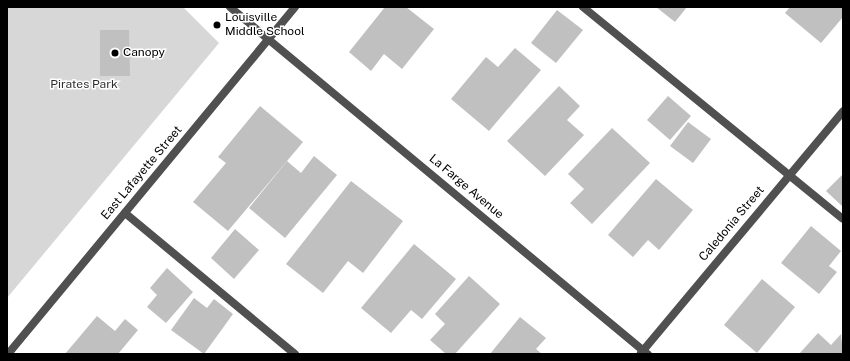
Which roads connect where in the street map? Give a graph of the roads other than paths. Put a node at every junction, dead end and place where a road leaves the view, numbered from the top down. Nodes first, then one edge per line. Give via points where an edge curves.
1 (230, 7) edge
2 (295, 7) edge
3 (583, 7) edge
4 (268, 39) junction
5 (843, 110) edge
6 (789, 174) junction
7 (125, 212) junction
8 (843, 218) edge
9 (644, 353) edge
10 (8, 354) edge
11 (295, 354) edge

1 - 4 street, La Farge Avenue
2 - 4 street, East Lafayette Street
3 - 6 street
4 - 7 street, East Lafayette Street
4 - 9 street, La Farge Avenue
5 - 6 street, Caledonia Street
6 - 8 street
6 - 9 street, Caledonia Street
7 - 10 street, East Lafayette Street
7 - 11 street

